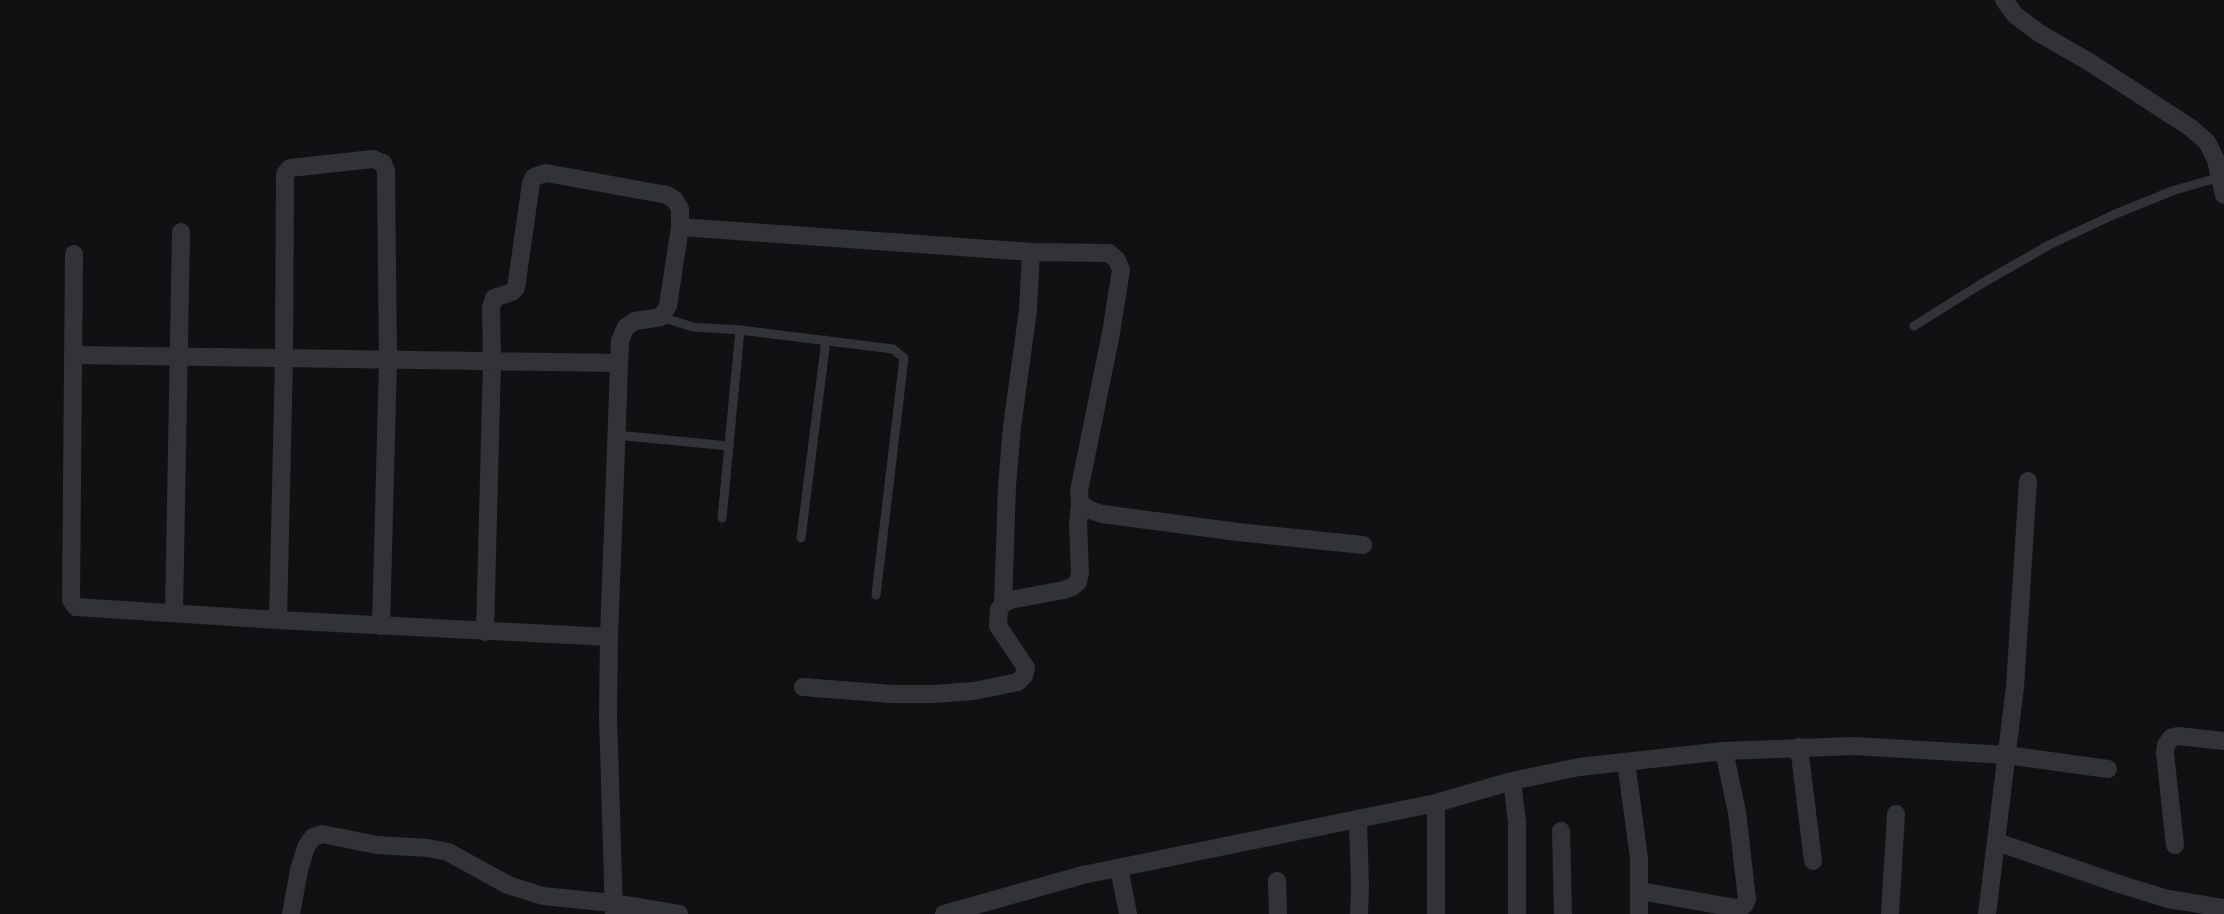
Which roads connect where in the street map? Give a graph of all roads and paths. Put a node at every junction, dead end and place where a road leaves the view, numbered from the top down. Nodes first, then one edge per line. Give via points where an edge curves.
1 (2004, 0) edge
2 (2222, 176) edge
3 (2224, 195) edge
4 (680, 228) junction
5 (181, 232) dead end
6 (1030, 252) junction
7 (74, 254) dead end
8 (661, 317) junction
9 (1914, 326) dead end
10 (740, 330) junction
11 (826, 340) junction
12 (73, 355) junction
13 (178, 357) junction
14 (284, 358) junction
15 (388, 361) junction
16 (492, 361) junction
17 (619, 363) junction
18 (616, 435) junction
19 (729, 446) junction
20 (2028, 481) dead end
21 (1080, 503) junction
22 (722, 518) dead end
23 (801, 538) dead end
24 (1363, 545) dead end
25 (876, 595) dead end
26 (1003, 604) junction
27 (174, 613) junction
28 (278, 620) junction
29 (381, 626) junction
30 (485, 632) junction
31 (609, 637) junction
32 (803, 687) dead end
33 (2224, 741) edge
34 (1799, 747) junction
35 (1724, 751) junction
36 (2006, 755) junction
37 (1626, 762) junction
38 (2108, 769) dead end
39 (1512, 781) junction
40 (1436, 803) junction
41 (1896, 814) dead end
42 (1358, 819) junction
43 (1561, 831) dead end
44 (1997, 842) junction
45 (2175, 845) dead end
46 (1813, 861) dead end
47 (1120, 868) junction
48 (1277, 882) dead end
49 (1640, 891) junction
50 (613, 908) edge
51 (2224, 908) edge
52 (291, 914) edge
53 (679, 914) edge
54 (944, 914) edge
55 (1128, 914) edge
56 (1278, 914) edge
57 (1359, 914) edge
58 (1436, 914) edge
59 (1517, 914) edge
60 (1563, 914) edge
61 (1639, 914) edge
62 (1890, 914) edge
63 (1987, 914) edge

1 - 2 street via 2015,15 2039,33 2191,128 2207,142
2 - 3 street
2 - 9 lane via 2172,191 2057,241
4 - 6 street
4 - 8 street via 668,306
4 - 16 street via 680,209 667,195 546,172 534,176 516,288 498,295 491,302
5 - 13 street
6 - 21 street via 1109,254 1117,260 1121,270 1079,491
6 - 26 street via 1028,310 1007,486
7 - 12 street
8 - 10 lane via 693,327
8 - 17 street via 635,321 626,327 620,341
10 - 11 lane
10 - 19 lane
11 - 23 lane
11 - 25 lane via 893,349 904,358
12 - 13 street
12 - 27 street via 71,600 83,609
13 - 14 street
13 - 27 street
14 - 15 street
14 - 15 street via 285,174 290,168 373,159 383,163 386,171
14 - 28 street
15 - 16 street
15 - 29 street
16 - 17 street
16 - 30 street
17 - 18 street
18 - 19 lane
18 - 31 street
19 - 22 lane
20 - 36 street via 2015,687
21 - 24 street via 1102,514
21 - 26 street via 1078,582 1064,590
26 - 32 street via 999,610 998,626 1026,668 1018,682 974,691 934,694
27 - 28 street
28 - 29 street
29 - 30 street
30 - 31 street
31 - 50 street
33 - 45 street via 2178,736 2171,738 2166,745
34 - 35 street
34 - 36 street via 1854,746
34 - 46 street
35 - 37 street
35 - 49 street via 1737,812 1746,904 1736,908
36 - 38 street
36 - 44 street
37 - 39 street via 1579,767
37 - 49 street via 1639,858
39 - 40 street
39 - 59 street via 1517,822
40 - 42 street
40 - 58 street
41 - 62 street
42 - 47 street
42 - 57 street
43 - 60 street
44 - 51 street via 2168,899
44 - 63 street
47 - 54 street via 1082,875
47 - 55 street
48 - 56 street
49 - 61 street
50 - 52 street via 522,890 462,858 439,850 377,845 322,834 313,837 306,847
50 - 53 street

